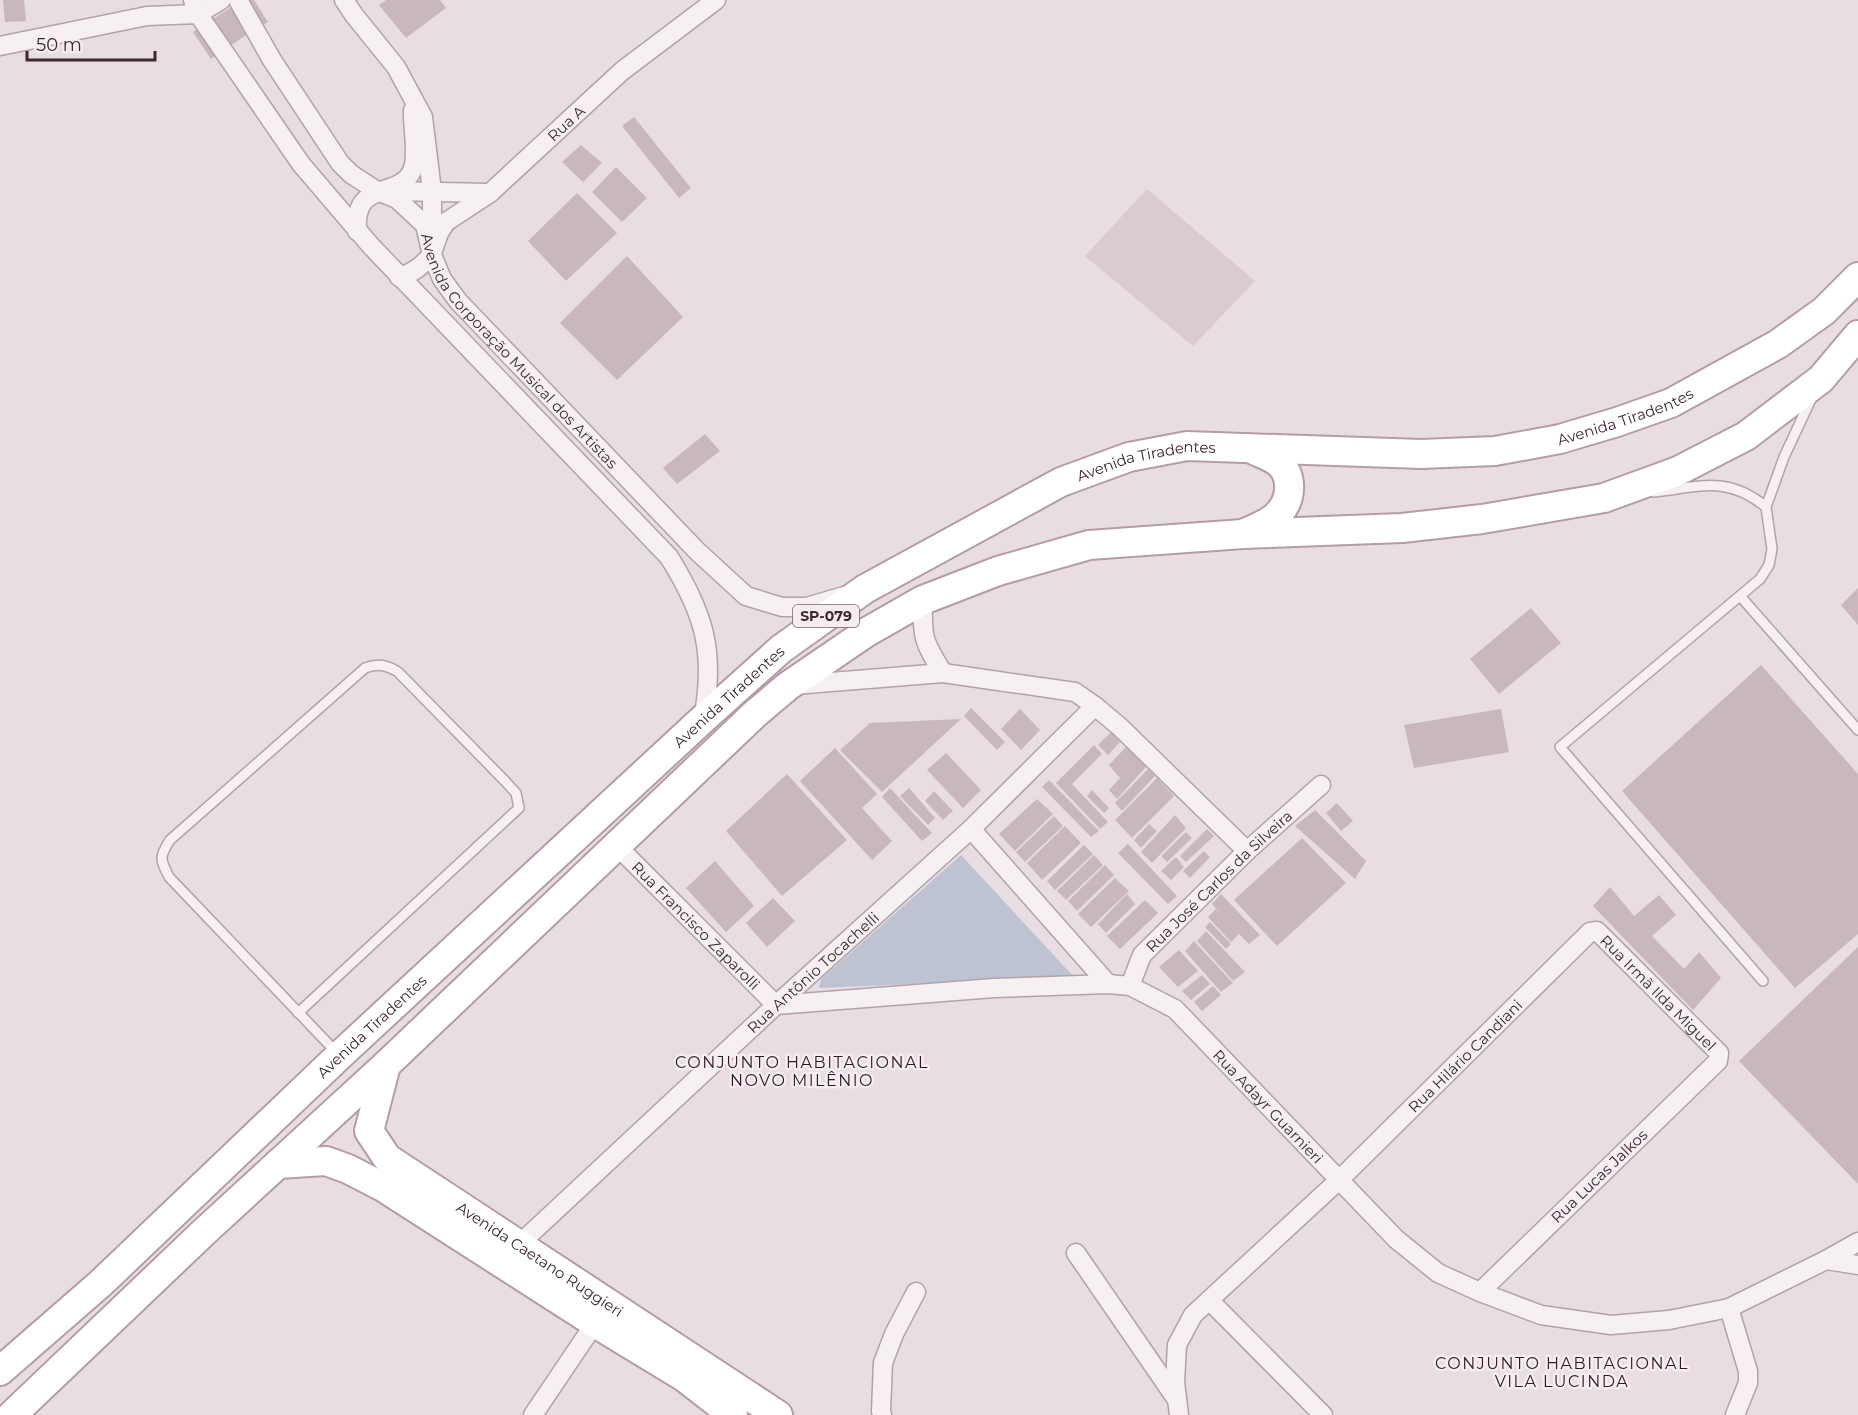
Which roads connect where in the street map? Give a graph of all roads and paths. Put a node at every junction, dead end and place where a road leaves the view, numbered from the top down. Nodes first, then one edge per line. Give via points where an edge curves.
1 (221, 0) edge
2 (238, 0) edge
3 (344, 0) edge
4 (716, 0) edge
5 (195, 7) edge
6 (0, 46) edge
7 (413, 100) junction
8 (377, 191) junction
9 (432, 191) junction
10 (490, 193) junction
11 (357, 231) junction
12 (432, 255) junction
13 (399, 277) junction
14 (1858, 277) edge
15 (1856, 344) edge
16 (1821, 379) junction
17 (1252, 449) junction
18 (1604, 498) junction
19 (1766, 507) junction
20 (1243, 534) junction
21 (697, 550) junction
22 (677, 570) junction
23 (865, 589) junction
24 (1741, 597) junction
25 (923, 600) junction
26 (943, 673) junction
27 (788, 686) junction
28 (1095, 706) junction
29 (703, 719) junction
30 (1858, 730) edge
31 (1321, 785) dead end
32 (971, 829) junction
33 (617, 846) junction
34 (1247, 850) junction
35 (1590, 932) joint
36 (1763, 981) dead end
37 (1108, 984) junction
38 (1130, 986) junction
39 (776, 1005) junction
40 (298, 1013) junction
41 (339, 1056) junction
42 (1718, 1060) joint
43 (386, 1065) junction
44 (369, 1131) junction
45 (326, 1161) junction
46 (278, 1164) junction
47 (1339, 1180) junction
48 (1858, 1242) edge
49 (509, 1253) junction
50 (1076, 1254) dead end
51 (1826, 1260) junction
52 (1858, 1265) edge
53 (916, 1292) dead end
54 (1480, 1292) junction
55 (1209, 1300) junction
56 (1729, 1308) junction
57 (595, 1323) junction
58 (0, 1371) edge
59 (1178, 1408) edge
60 (1736, 1414) edge
61 (12, 1415) edge
62 (534, 1415) edge
63 (733, 1415) edge
64 (778, 1415) edge
65 (882, 1415) edge
66 (1323, 1415) edge

1 - 5 street
2 - 8 street, Avenida Corporação Musical dos Artistas via 272,60 340,163
3 - 7 street via 396,67
4 - 10 street, Rua A via 622,71
5 - 6 street
5 - 11 street, Avenida Corporação Musical dos Artistas via 301,164
7 - 8 street via 413,170 403,183
7 - 9 street via 423,117
8 - 9 street
8 - 11 street via 360,208
8 - 12 street, Avenida Corporação Musical dos Artistas via 397,199 425,225
9 - 10 street
9 - 12 street
10 - 12 street, Rua A via 446,222
11 - 13 street, Avenida Corporação Musical dos Artistas
12 - 13 street via 418,269
12 - 21 street, Avenida Corporação Musical dos Artistas via 442,279 458,301
13 - 22 street, Avenida Corporação Musical dos Artistas via 669,556
14 - 17 main road, Avenida Tiradentes / SP-079 via 1824,310 1778,344 1729,372 1671,403 1560,439 1495,451 1421,454
15 - 16 main road, Avenida Tiradentes / SP-079
16 - 18 main road, Avenida Tiradentes / SP-079 via 1723,449 1678,471
16 - 19 lane via 1784,457
17 - 20 main road via 1277,462 1288,473 1290,488 1280,512
17 - 23 main road, Avenida Tiradentes / SP-079 via 1187,446 1129,457 1061,482
18 - 19 lane via 1726,485
18 - 20 main road, Avenida Tiradentes / SP-079 via 1402,528
19 - 24 lane via 1772,549 1769,565
20 - 25 main road, Avenida Tiradentes / SP-079 via 1089,545 998,571
21 - 22 street
21 - 23 street, Avenida Corporação Musical dos Artistas via 746,596 782,607 807,607
22 - 29 street, Avenida Corporação Musical dos Artistas via 694,600 708,645 708,692
23 - 29 main road, Avenida Tiradentes / SP-079 via 780,649
24 - 30 lane
24 - 36 lane via 1560,747
25 - 26 street via 926,645
25 - 27 main road, Avenida Tiradentes / SP-079 via 867,632
26 - 27 street
26 - 28 street via 1075,692
27 - 33 main road, Avenida Tiradentes / SP-079
28 - 32 street, Rua Antônio Tocachelli
28 - 34 street
29 - 41 main road, Avenida Tiradentes / SP-079
31 - 34 street, Rua José Carlos da Silveira
32 - 37 street
32 - 39 street, Rua Antônio Tocachelli
33 - 39 street, Rua Francisco Zaparolli
33 - 43 main road, Avenida Tiradentes / SP-079
34 - 38 street, Rua José Carlos da Silveira via 1142,955
35 - 42 street, Rua Irmã Ilda Miguel via 1598,931 1719,1053
35 - 47 street, Rua Hilário Candiani
37 - 38 street, Rua Adayr Guarnieri
37 - 39 street, Rua Adayr Guarnieri via 994,988
38 - 47 street, Rua Adayr Guarnieri via 1175,1009
39 - 49 street, Rua Antônio Tocachelli
40 - 40 lane via 519,808 516,793 504,780 398,672 382,665 365,668 170,840 161,854 169,877
40 - 41 lane
41 - 58 main road, Avenida Tiradentes / SP-079 via 101,1282
42 - 54 street, Rua Lucas Jalkos
43 - 44 main road
43 - 46 main road, Avenida Tiradentes / SP-079
44 - 45 main road via 346,1155
44 - 49 main road, Avenida Caetano Ruggieri via 387,1158
45 - 46 main road, Avenida Caetano Ruggieri
45 - 49 main road, Avenida Caetano Ruggieri
46 - 61 main road, Avenida Tiradentes / SP-079
47 - 54 street, Rua Adayr Guarnieri via 1396,1239 1438,1273
47 - 55 street, Rua Hilário Candiani
48 - 51 street, Rua Adayr Guarnieri
49 - 57 main road, Avenida Caetano Ruggieri
49 - 64 main road, Avenida Caetano Ruggieri
50 - 59 street
51 - 52 street
51 - 56 street, Rua Adayr Guarnieri
53 - 65 street via 883,1363
54 - 56 street, Rua Adayr Guarnieri via 1541,1315 1611,1325 1669,1320
55 - 59 street, Rua Hilário Candiani via 1193,1315 1177,1345
55 - 66 street
56 - 60 street via 1748,1371 1748,1383
57 - 62 street
57 - 63 main road, Avenida Caetano Ruggieri via 684,1377

